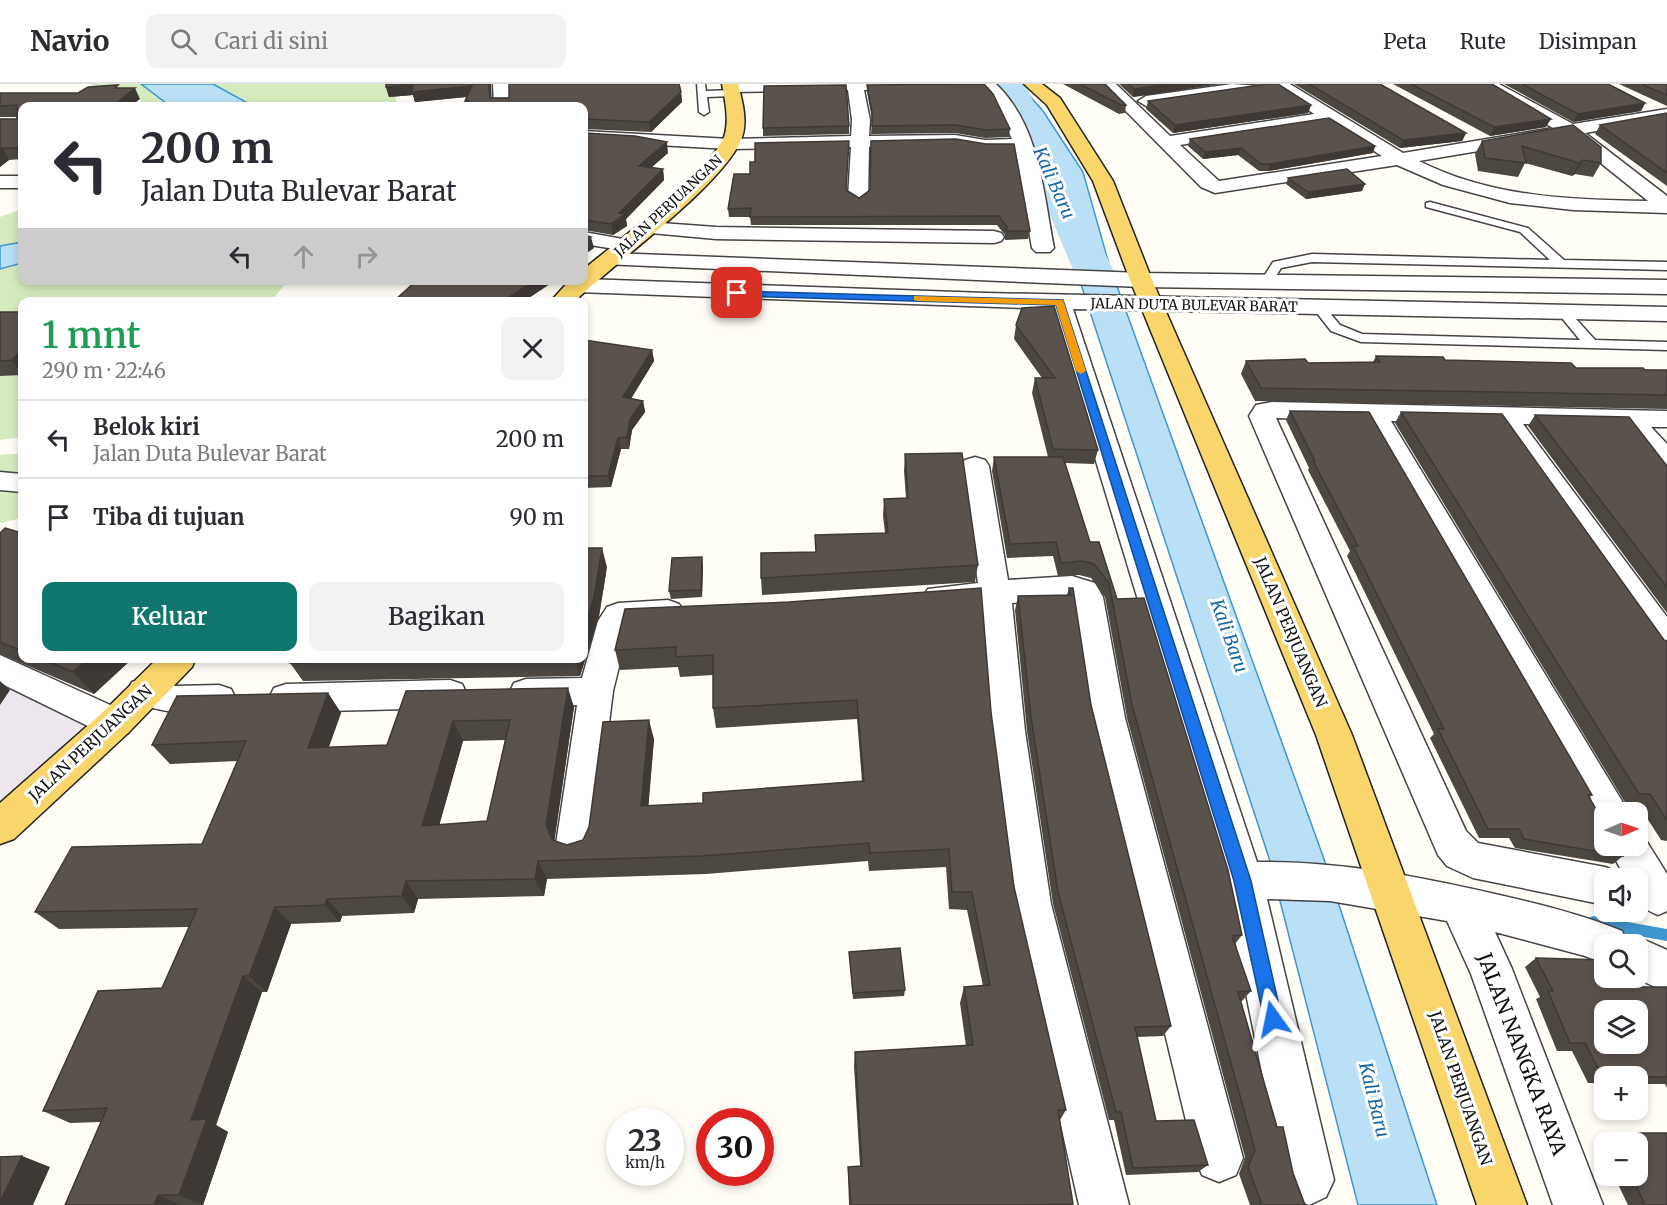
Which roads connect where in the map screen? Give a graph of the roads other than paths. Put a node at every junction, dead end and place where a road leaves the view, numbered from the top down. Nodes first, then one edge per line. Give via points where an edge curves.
1 (501, 84) edge
2 (935, 84) edge
3 (987, 84) edge
4 (1032, 84) edge
5 (1107, 84) edge
6 (1269, 84) edge
7 (1279, 84) edge
8 (1487, 84) edge
9 (855, 85) edge
10 (702, 89) edge
11 (731, 89) edge
12 (1638, 101) edge
13 (502, 102) edge
14 (1130, 104) junction
15 (704, 112) dead end
16 (1667, 114) edge
17 (1333, 117) junction
18 (1459, 129) edge
19 (1572, 131) junction
20 (588, 136) edge
21 (860, 142) junction
22 (1168, 142) junction
23 (730, 144) junction
24 (1022, 144) junction
25 (1487, 144) junction
26 (1403, 159) junction
27 (0, 182) edge
28 (18, 182) edge
29 (858, 198) edge
30 (1430, 205) dead end
31 (1667, 206) edge
32 (647, 228) junction
33 (994, 237) dead end
34 (588, 240) edge
35 (1043, 248) dead end
36 (619, 252) junction
37 (1532, 262) junction
38 (1560, 263) junction
39 (1667, 266) edge
40 (588, 276) edge
41 (1267, 280) junction
42 (588, 282) edge
43 (578, 285) edge
44 (1554, 285) junction
45 (1667, 287) edge
46 (1136, 292) junction
47 (1068, 294) junction
48 (566, 297) edge
49 (1319, 308) junction
50 (1563, 312) junction
51 (1664, 317) edge
52 (1591, 344) junction
53 (1667, 345) edge
54 (1373, 412) junction
55 (1504, 416) junction
56 (1629, 418) junction
57 (1667, 419) edge
58 (1667, 461) edge
59 (975, 466) dead end
60 (0, 481) edge
61 (18, 483) edge
62 (995, 594) junction
63 (904, 600) edge
64 (698, 611) edge
65 (1667, 641) edge
66 (175, 663) edge
67 (0, 668) edge
68 (596, 691) junction
69 (144, 692) junction
70 (115, 723) junction
71 (1603, 802) edge
72 (0, 828) edge
73 (575, 844) edge
74 (1633, 856) edge
75 (1254, 880) junction
76 (1594, 884) edge
77 (1372, 888) junction
78 (1654, 895) edge
79 (1460, 904) junction
80 (1594, 940) edge
81 (1648, 962) edge
82 (1667, 971) edge
83 (1219, 1158) dead end
84 (1309, 1180) dead end
85 (1104, 1205) edge
86 (1502, 1205) edge
87 (1578, 1205) edge

1 - 13 street
2 - 9 street
3 - 24 street via 1006,106
4 - 46 main road, JALAN PERJUANGAN via 1054,102 1103,181
5 - 14 street
6 - 14 street
7 - 17 street
8 - 19 street
9 - 11 street
9 - 21 street
10 - 11 lane
10 - 15 lane
11 - 23 main road, JALAN PERJUANGAN via 734,134
12 - 16 street
14 - 22 street
16 - 19 street
17 - 22 street
17 - 26 street
18 - 25 street
19 - 25 street
19 - 31 street
20 - 23 street
21 - 23 street
21 - 24 street via 955,140 985,145
21 - 29 street
22 - 26 street via 1215,187
23 - 32 main road, JALAN PERJUANGAN via 704,177
24 - 35 street via 1033,177
25 - 26 street
26 - 31 street via 1462,185 1515,198 1563,204
27 - 28 street
30 - 38 lane via 1524,230
32 - 33 street via 716,233
32 - 36 main road, JALAN PERJUANGAN
34 - 36 street, JALAN DUTA BULEVAR BARAT
36 - 40 main road, JALAN PERJUANGAN
36 - 47 street, JALAN DUTA BULEVAR BARAT
37 - 38 lane
37 - 41 lane via 1312,258 1277,265
37 - 44 lane
38 - 39 lane
41 - 44 street, JALAN DUTA BULEVAR BARAT
41 - 46 street, JALAN DUTA BULEVAR BARAT
42 - 47 street, JALAN DUTA BULEVAR BARAT via 737,293
43 - 48 main road, JALAN PERJUANGAN
44 - 45 street, JALAN DUTA BULEVAR BARAT
46 - 47 street, JALAN DUTA BULEVAR BARAT
46 - 49 street, JALAN DUTA BULEVAR BARAT
46 - 77 main road, JALAN PERJUANGAN via 1335,735
47 - 75 street
49 - 50 street, JALAN DUTA BULEVAR BARAT
49 - 52 lane via 1327,323 1361,338
50 - 51 street, JALAN DUTA BULEVAR BARAT
50 - 52 lane
52 - 53 lane
54 - 55 street
54 - 71 street
54 - 76 street via 1272,410 1264,411 1262,416 1452,843 1473,860
55 - 56 street
55 - 65 street
56 - 57 street
56 - 58 street
59 - 62 street
60 - 61 street
62 - 63 street
62 - 83 street via 1072,587 1084,591 1087,597 1107,718
62 - 85 street via 1006,731 1031,904
64 - 68 street via 618,615
66 - 69 main road, JALAN PERJUANGAN
67 - 70 street
68 - 69 street via 176,700
68 - 73 street
69 - 70 main road, JALAN PERJUANGAN
70 - 72 main road, JALAN PERJUANGAN
74 - 78 street
75 - 77 street
75 - 84 street
77 - 79 street
77 - 86 main road, JALAN PERJUANGAN
79 - 80 street
79 - 87 street, JALAN NANGKA RAYA via 1491,969
81 - 82 street

